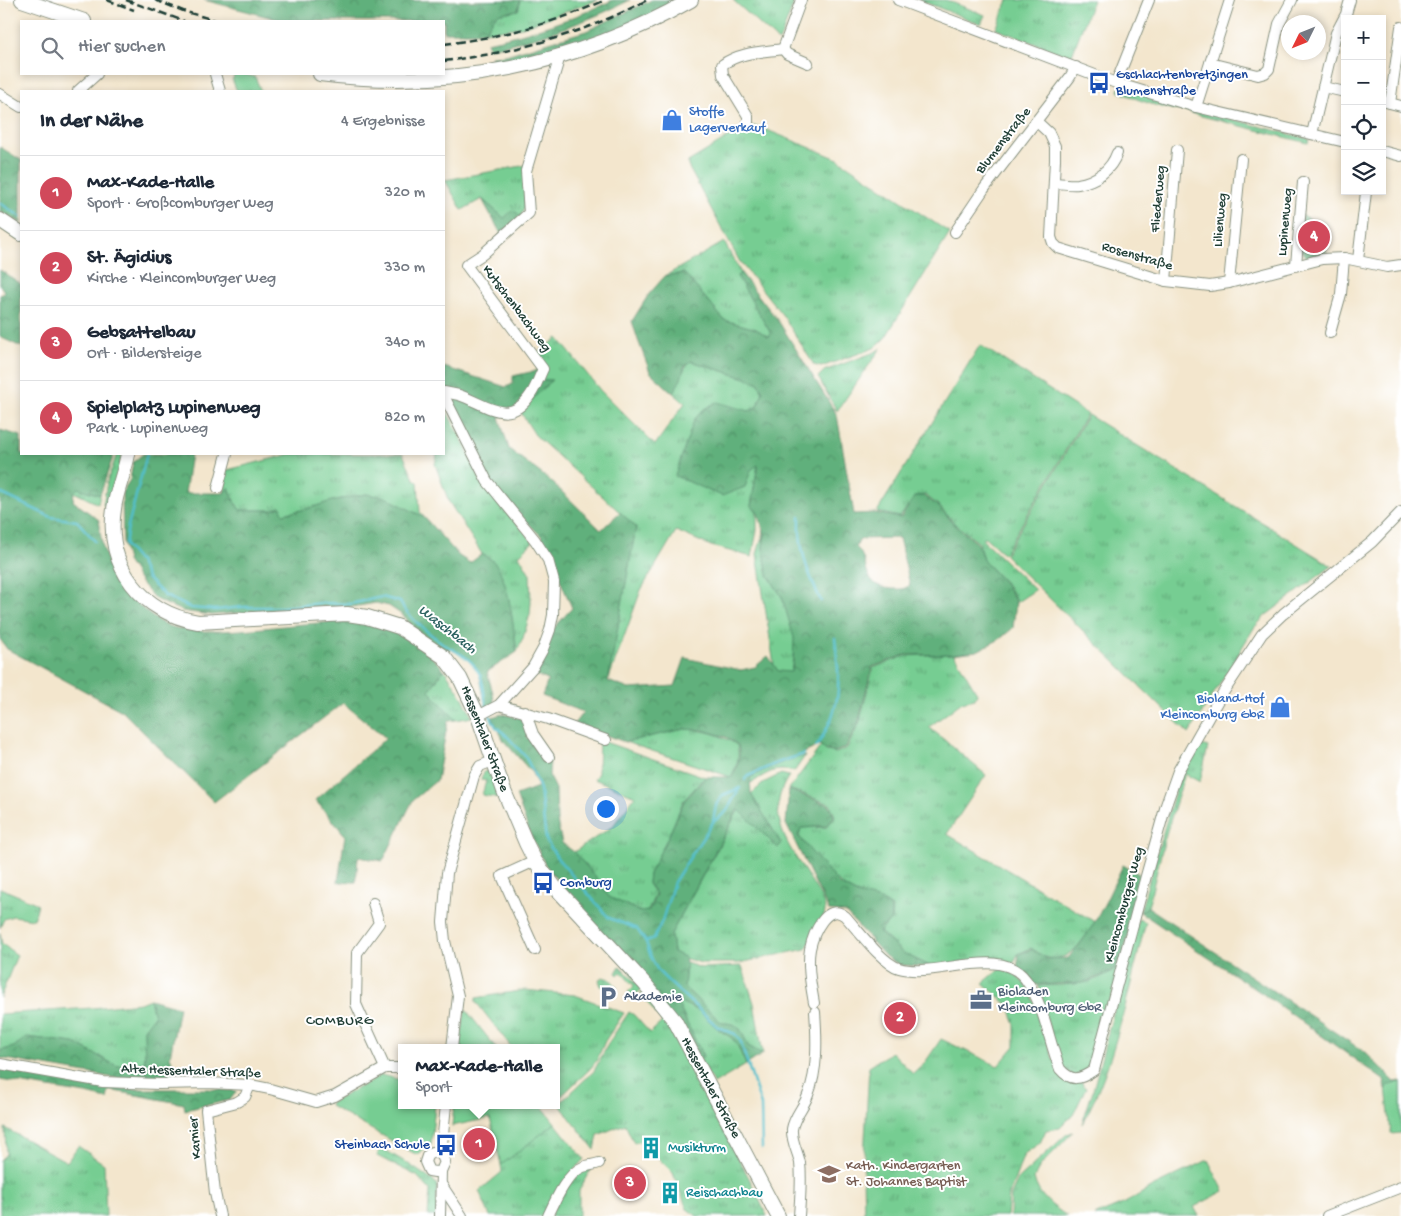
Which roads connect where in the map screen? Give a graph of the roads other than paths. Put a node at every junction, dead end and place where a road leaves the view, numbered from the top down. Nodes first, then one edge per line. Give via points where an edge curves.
1 (22, 0) edge
2 (691, 0) edge
3 (802, 0) edge
4 (898, 0) edge
5 (1149, 0) edge
6 (1230, 0) edge
7 (1292, 0) edge
8 (1350, 0) edge
9 (81, 20) edge
10 (1401, 27) edge
11 (783, 49) junction
12 (560, 56) junction
13 (808, 63) dead end
14 (1210, 63) junction
15 (1076, 67) junction
16 (96, 75) edge
17 (329, 75) edge
18 (218, 76) edge
19 (1116, 83) junction
20 (1323, 87) junction
21 (79, 90) edge
22 (220, 90) edge
23 (1341, 91) edge
24 (0, 94) edge
25 (1386, 102) edge
26 (20, 106) edge
27 (1401, 106) edge
28 (1196, 107) junction
29 (1036, 121) junction
30 (748, 123) dead end
31 (1312, 134) junction
32 (1341, 141) edge
33 (1177, 150) dead end
34 (1386, 152) edge
35 (1117, 153) dead end
36 (1401, 156) edge
37 (1241, 159) dead end
38 (1303, 182) dead end
39 (1054, 183) junction
40 (1366, 195) edge
41 (3, 222) edge
42 (20, 226) edge
43 (955, 232) dead end
44 (20, 233) edge
45 (1344, 258) junction
46 (1358, 260) junction
47 (1296, 265) junction
48 (1401, 265) edge
49 (1166, 281) junction
50 (1229, 283) junction
51 (1330, 333) dead end
52 (445, 392) edge
53 (445, 398) edge
54 (128, 455) edge
55 (227, 455) edge
56 (218, 488) dead end
57 (1401, 512) edge
58 (499, 705) junction
59 (524, 711) junction
60 (478, 716) junction
61 (606, 740) dead end
62 (548, 757) dead end
63 (493, 761) junction
64 (535, 861) junction
65 (373, 903) dead end
66 (535, 950) dead end
67 (452, 1044) edge
68 (0, 1064) edge
69 (386, 1068) junction
70 (398, 1068) edge
71 (250, 1085) junction
72 (446, 1109) edge
73 (441, 1154) junction
74 (599, 1164) dead end
75 (441, 1170) junction
76 (441, 1184) junction
77 (1401, 1187) edge
78 (220, 1216) edge
79 (440, 1216) edge
80 (462, 1216) edge
81 (548, 1216) edge
82 (778, 1216) edge
83 (799, 1216) edge
84 (1327, 1216) edge

1 - 9 main road
2 - 12 main road via 637,28
3 - 11 street
4 - 15 street
5 - 19 street
6 - 14 street
7 - 14 street via 1280,24 1265,74
8 - 20 street via 1336,33
10 - 25 street
11 - 13 street
11 - 30 street via 746,54 729,59 722,65 724,75 748,116
12 - 17 main road via 535,64 471,75 411,80
12 - 52 street, Kutschenbachweg via 526,171 529,213 466,265 543,369 532,394 509,412 496,412
14 - 28 street
15 - 19 street
15 - 29 street, Blumenstraße
16 - 21 street
18 - 22 street
19 - 28 street
20 - 23 street
20 - 31 street
24 - 26 street
25 - 27 street
28 - 31 street
29 - 39 street, Rosenstraße via 1049,133 1054,146
29 - 43 street, Blumenstraße via 984,188
31 - 32 street
33 - 49 street, Fliederweg
34 - 36 street
35 - 39 street via 1105,172 1093,179 1078,184
37 - 50 street, Lilienweg
38 - 47 street, Lupinenweg
39 - 49 street, Rosenstraße via 1053,244
40 - 46 street
41 - 42 main road
41 - 44 main road
45 - 46 street, Rosenstraße
45 - 47 street, Rosenstraße
45 - 51 street via 1341,294
46 - 48 street, Rosenstraße via 1387,267
47 - 50 street, Rosenstraße
49 - 50 street, Rosenstraße via 1210,286
53 - 58 street via 487,481 535,540 548,560 554,582 553,615 543,649 533,667
54 - 60 main road, Hessentaler Straße via 113,510 113,537 117,557 126,575 154,606 182,619 198,622 348,614 399,626 444,657 460,678
55 - 56 street
57 - 83 street, Kleincomburger Weg via 1372,542 1262,634 1217,702 1178,771 1094,1070 1074,1078 1066,1076 1060,1069 1040,1006 1026,979 1012,968 992,962 915,970 898,968 885,960 845,916 832,911 827,914 810,949 816,1053 812,1081 792,1131 800,1162
58 - 59 street
58 - 60 street
59 - 61 street
59 - 62 street via 532,734
60 - 63 main road, Hessentaler Straße
63 - 64 main road, Hessentaler Straße
63 - 67 street via 480,766 474,776 447,873 443,922 458,996
64 - 66 street via 502,876
64 - 82 main road, Hessentaler Straße via 674,1021
65 - 69 street via 379,923 357,953 356,1004
68 - 71 street, Alte Hessentaler Straße via 103,1082
69 - 70 street, Alte Hessentaler Straße
69 - 71 street, Alte Hessentaler Straße via 335,1096 316,1102
71 - 78 street, Karnier via 245,1097 237,1102 206,1110
72 - 73 street
73 - 75 street via 445,1162
73 - 75 street via 432,1152 425,1162 429,1170
74 - 81 street via 582,1167 572,1176
75 - 76 street
76 - 79 street
76 - 80 street
77 - 84 street

